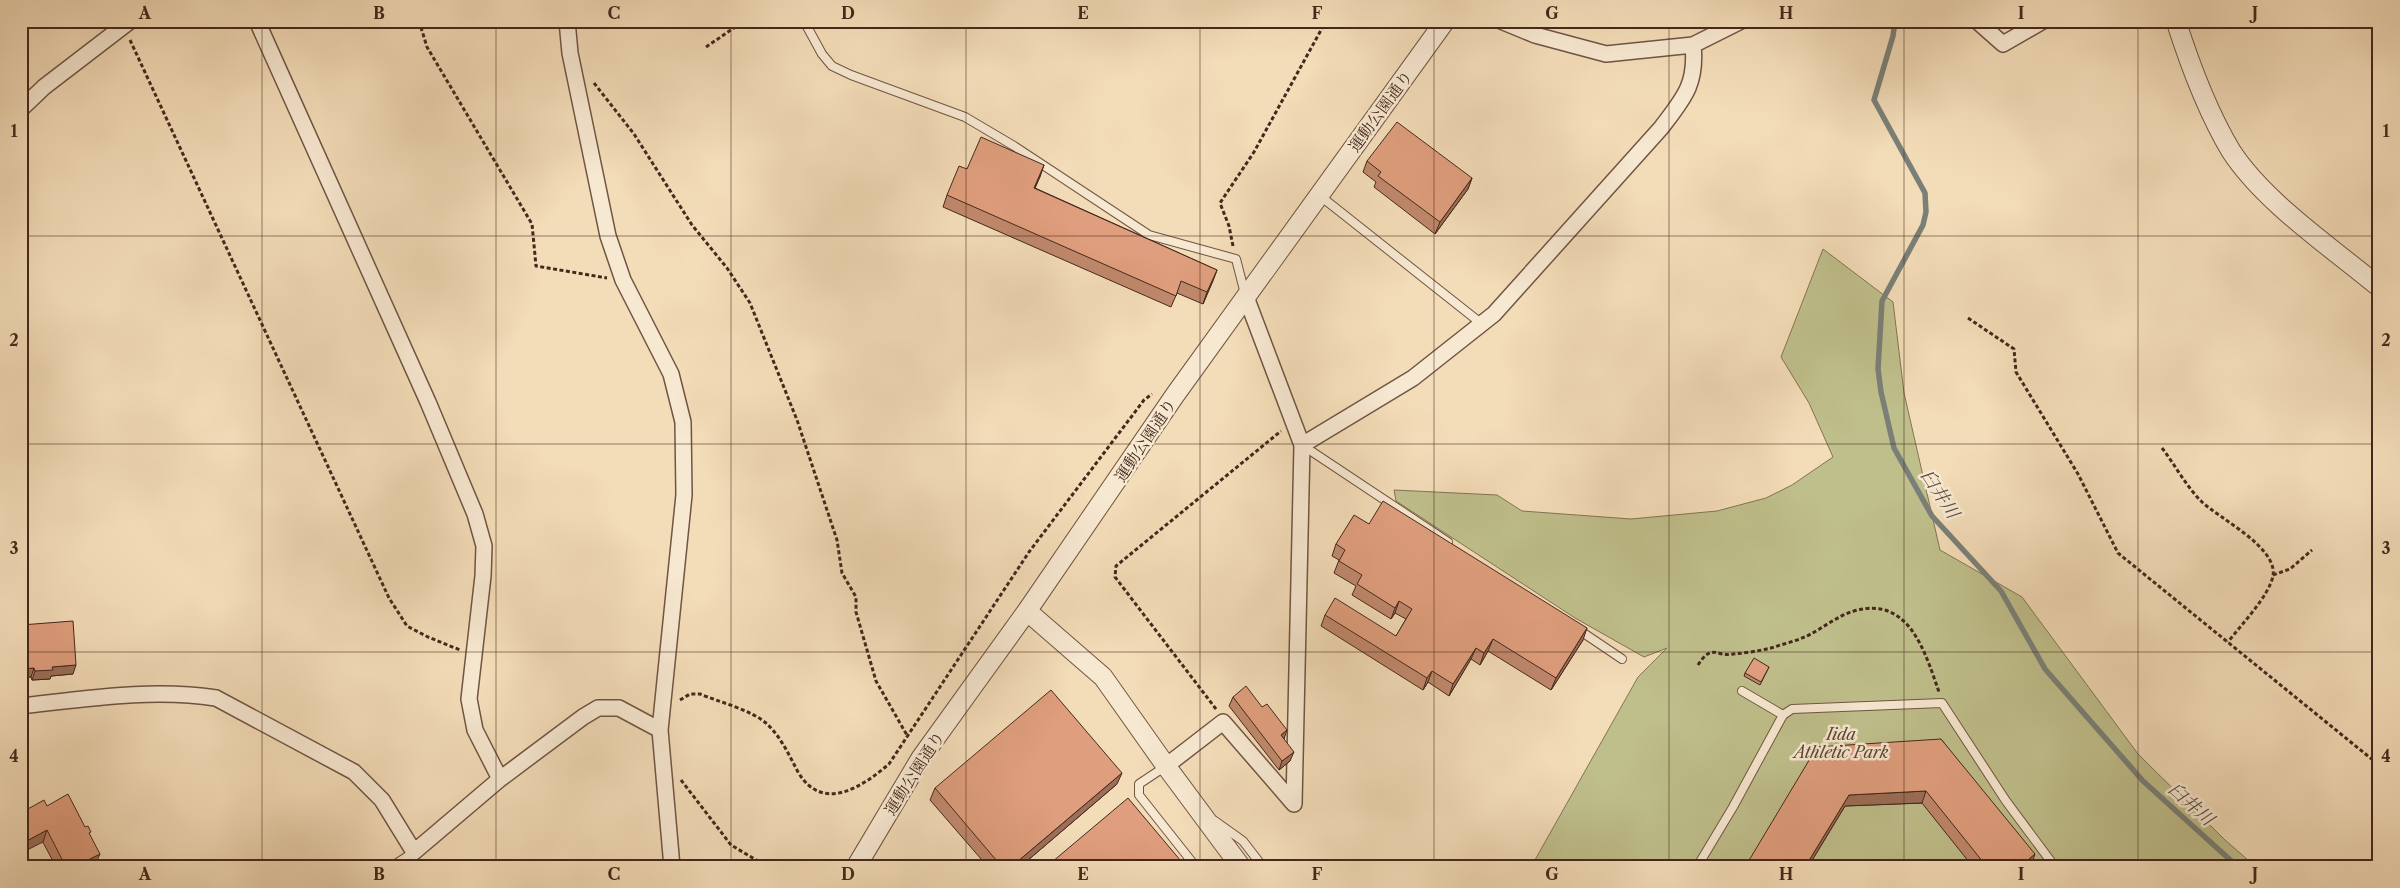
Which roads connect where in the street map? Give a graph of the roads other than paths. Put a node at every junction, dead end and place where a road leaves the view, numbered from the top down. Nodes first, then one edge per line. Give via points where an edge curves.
1 (257, 21) edge
2 (567, 21) edge
3 (804, 21) edge
4 (1445, 21) edge
5 (1501, 21) edge
6 (1741, 21) edge
7 (1977, 21) edge
8 (2043, 21) edge
9 (2176, 21) edge
10 (126, 24) edge
11 (1693, 45) junction
12 (21, 110) edge
13 (1319, 195) junction
14 (2379, 288) edge
15 (1246, 297) junction
16 (1482, 324) junction
17 (1302, 445) junction
18 (1458, 549) edge
19 (1027, 611) junction
20 (1573, 626) edge
21 (1622, 659) dead end
22 (1742, 691) dead end
23 (21, 706) edge
24 (1783, 715) junction
25 (660, 730) junction
26 (1166, 766) junction
27 (500, 779) junction
28 (1197, 808) junction
29 (414, 852) junction
30 (391, 867) edge
31 (672, 867) edge
32 (856, 867) edge
33 (1196, 867) edge
34 (1241, 867) edge
35 (1263, 867) edge
36 (1697, 867) edge
37 (2055, 867) edge

1 - 27 street via 475,514 484,546 469,699 475,730
2 - 25 street via 570,53 608,236 623,280 671,374 682,422 684,495
3 - 15 lane via 832,66 851,76 965,117 1149,235 1236,259
4 - 13 street, 運動公園通り
5 - 11 street via 1535,35 1606,54
6 - 11 street
7 - 8 street via 2003,44
9 - 14 street via 2206,104 2232,151 2259,185
10 - 12 street via 44,87
11 - 16 street via 1695,67 1684,97 1660,128
13 - 15 street, 運動公園通り
13 - 16 lane
15 - 17 street
15 - 19 street, 運動公園通り
16 - 17 street via 1413,378
17 - 18 lane
17 - 26 street via 1294,804 1223,722
19 - 26 street via 1103,677
19 - 32 street, 運動公園通り via 921,758
20 - 21 lane
22 - 24 lane
23 - 29 street via 142,694 191,694 216,698 354,772 382,800
24 - 36 lane
24 - 37 lane via 1792,709 1942,703 2006,801
25 - 27 street via 619,708 598,708
25 - 31 street
26 - 28 street
26 - 33 lane via 1139,784 1139,795
27 - 29 street
28 - 34 street
28 - 35 lane via 1243,841
29 - 30 lane

